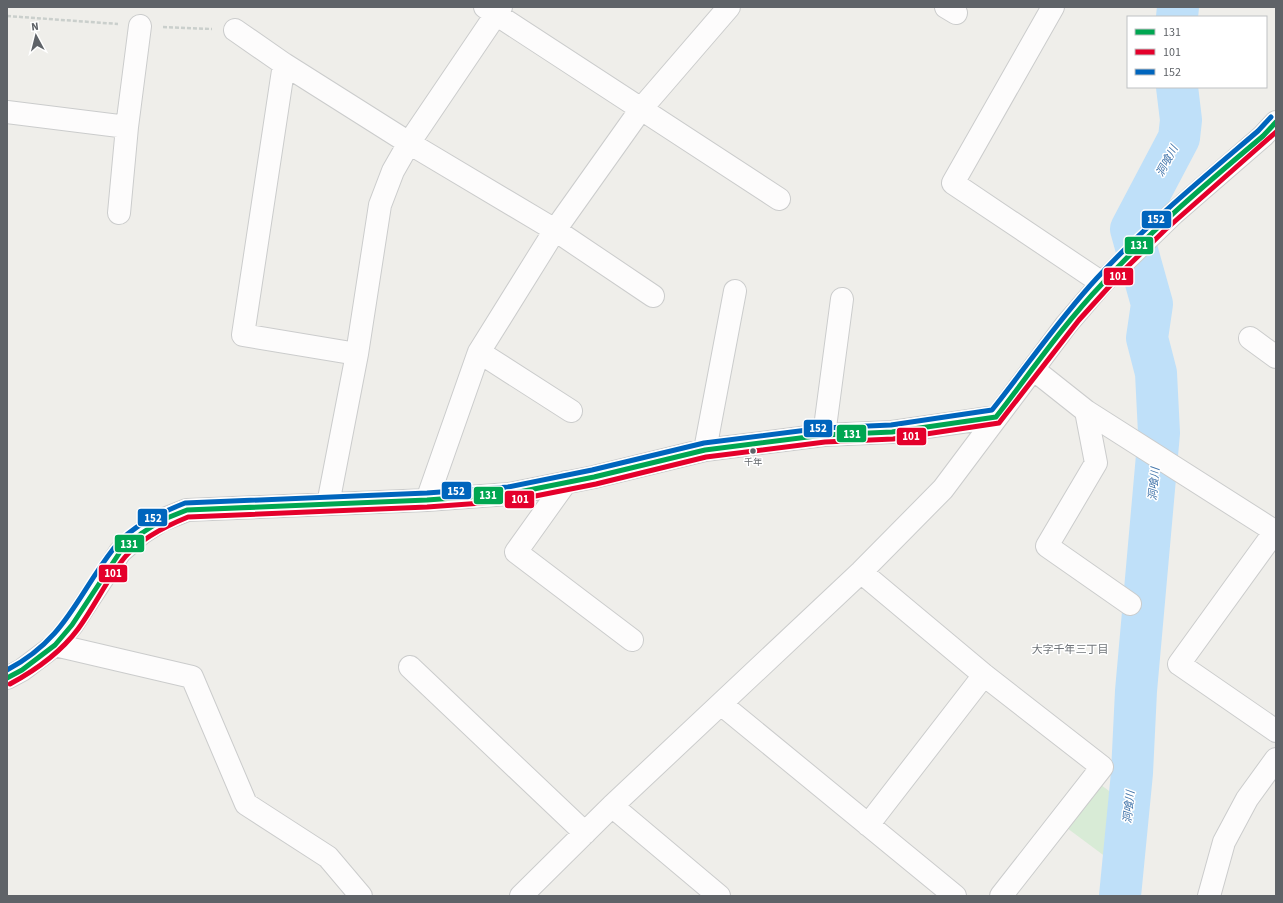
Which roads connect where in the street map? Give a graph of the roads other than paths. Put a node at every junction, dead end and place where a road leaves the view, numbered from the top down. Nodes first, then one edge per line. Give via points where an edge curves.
1 (729, 7) edge
2 (1053, 7) edge
3 (494, 10) edge
4 (140, 26) dead end
5 (235, 30) dead end
6 (284, 64) junction
7 (641, 109) junction
8 (7, 112) edge
9 (127, 127) junction
10 (1272, 134) edge
11 (409, 143) junction
12 (779, 199) dead end
13 (119, 213) dead end
14 (555, 230) junction
15 (1102, 283) junction
16 (735, 291) dead end
17 (653, 296) dead end
18 (842, 299) dead end
19 (1250, 338) dead end
20 (479, 352) junction
21 (357, 354) junction
22 (1276, 357) edge
23 (1033, 369) junction
24 (1086, 410) junction
25 (571, 412) dead end
26 (996, 417) junction
27 (824, 435) junction
28 (705, 450) junction
29 (566, 482) junction
30 (427, 500) junction
31 (328, 504) junction
32 (1276, 531) edge
33 (861, 572) junction
34 (1130, 604) dead end
35 (632, 640) dead end
36 (55, 645) junction
37 (410, 667) dead end
38 (984, 675) junction
39 (7, 678) edge
40 (721, 704) junction
41 (1276, 731) edge
42 (1276, 759) edge
43 (612, 806) junction
44 (868, 825) junction
45 (585, 832) junction
46 (360, 896) edge
47 (521, 896) edge
48 (719, 896) edge
49 (955, 896) edge
50 (1001, 896) edge
51 (1209, 896) edge

1 - 7 street
2 - 15 street via 953,183
3 - 7 street
3 - 11 street
4 - 9 street
5 - 6 street
6 - 11 street
6 - 21 street via 243,335
7 - 12 street
7 - 14 street
8 - 9 street
9 - 13 street
10 - 15 street via 1173,214
11 - 14 street
11 - 21 street via 393,171 380,205
14 - 17 street
14 - 20 street
15 - 23 street
16 - 28 street
18 - 27 street
19 - 22 street
20 - 25 street
20 - 30 street
21 - 31 street
23 - 24 street
23 - 26 street
24 - 32 street
24 - 34 street via 1096,463 1047,546
26 - 27 street via 892,432
26 - 33 street via 943,490
27 - 28 street
28 - 29 street
29 - 30 street via 509,494
29 - 35 street via 516,552
30 - 31 street
31 - 36 street via 187,510 162,520 120,552 72,625
32 - 41 street via 1179,664
33 - 38 street
33 - 40 street
36 - 39 street
36 - 46 street via 192,677 246,804 328,857
37 - 45 street
38 - 44 street
38 - 50 street via 1102,767
40 - 43 street
40 - 44 street
42 - 51 street via 1247,799 1224,842
43 - 45 street
43 - 48 street
44 - 49 street
45 - 47 street

